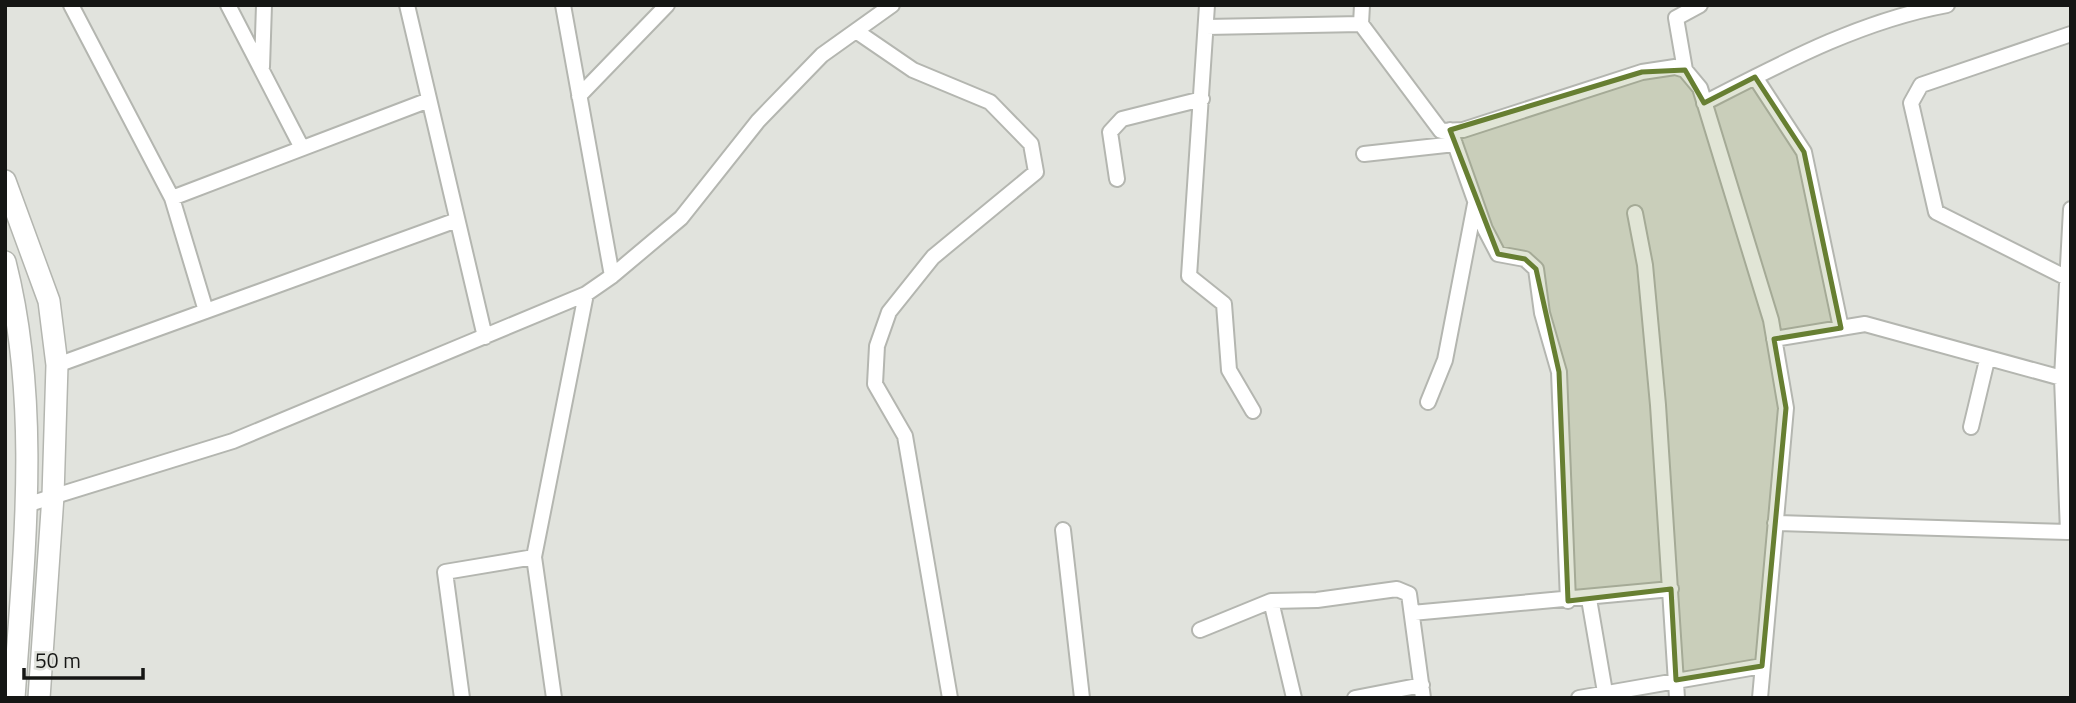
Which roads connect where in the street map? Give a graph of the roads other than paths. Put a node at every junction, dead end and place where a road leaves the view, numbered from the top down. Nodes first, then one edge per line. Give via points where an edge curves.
1 (71, 5) edge
2 (228, 5) edge
3 (264, 5) edge
4 (407, 5) edge
5 (563, 5) edge
6 (667, 5) edge
7 (892, 5) edge
8 (1207, 5) edge
9 (1362, 5) edge
10 (1700, 5) edge
11 (1947, 5) edge
12 (1912, 8) edge
13 (1362, 24) junction
14 (1206, 27) junction
15 (856, 31) junction
16 (2070, 38) edge
17 (262, 70) junction
18 (1685, 70) junction
19 (1755, 77) junction
20 (579, 96) junction
21 (1202, 99) junction
22 (429, 100) junction
23 (1704, 103) junction
24 (1452, 137) junction
25 (302, 148) junction
26 (1364, 154) dead end
27 (1116, 179) dead end
28 (5, 181) edge
29 (172, 198) junction
30 (1476, 202) junction
31 (2071, 209) edge
32 (1635, 213) dead end
33 (457, 220) junction
34 (5, 261) edge
35 (611, 276) junction
36 (2067, 278) junction
37 (586, 294) junction
38 (206, 312) junction
39 (1841, 328) junction
40 (485, 337) junction
41 (13, 338) edge
42 (1774, 339) junction
43 (1987, 360) junction
44 (57, 365) junction
45 (2067, 379) edge
46 (1428, 402) dead end
47 (1253, 411) dead end
48 (1970, 427) dead end
49 (53, 496) junction
50 (26, 505) junction
51 (1775, 523) junction
52 (1063, 530) dead end
53 (534, 557) junction
54 (1671, 589) junction
55 (1589, 599) junction
56 (1271, 601) junction
57 (1568, 601) junction
58 (1412, 613) junction
59 (1200, 630) dead end
60 (1762, 666) junction
61 (1676, 680) junction
62 (12, 688) edge
63 (1422, 691) edge
64 (1605, 695) edge
65 (39, 698) edge
66 (462, 698) edge
67 (554, 698) edge
68 (950, 698) edge
69 (1082, 698) edge
70 (1294, 698) edge
71 (1355, 698) edge
72 (1579, 698) edge
73 (1677, 698) edge
74 (1760, 698) edge

1 - 29 street
2 - 17 street
3 - 17 street
4 - 22 street
5 - 20 street
6 - 20 street
7 - 15 street
8 - 14 street
9 - 13 street
10 - 18 street via 1676,18
11 - 12 street
12 - 19 street via 1810,49
13 - 14 street
13 - 24 street via 1441,131
14 - 21 street
15 - 35 street via 822,55 758,121 681,218
15 - 68 street via 913,70 989,102 1031,144 1036,172 933,257 889,312 877,346 874,384 905,436
16 - 36 street via 1921,85 1911,103 1936,212
17 - 25 street
18 - 23 street via 1700,88
18 - 24 street via 1642,72
19 - 23 street
19 - 39 street via 1804,152
20 - 35 street
21 - 27 street via 1122,119 1110,132
21 - 47 street via 1189,276 1224,304 1229,370
22 - 25 street
22 - 33 street
23 - 42 street
24 - 26 street
24 - 30 street
25 - 29 street
28 - 44 street via 49,301
29 - 38 street
30 - 46 street via 1445,360
30 - 57 street via 1498,254 1525,259 1536,269 1542,313 1559,372
31 - 36 street
32 - 54 street via 1646,265
33 - 38 street
33 - 40 street
34 - 41 street
35 - 37 street
36 - 45 street
37 - 40 street
37 - 53 street
38 - 44 street
39 - 42 street
39 - 43 street via 1865,324
40 - 49 street via 233,440
41 - 50 street via 25,373
42 - 51 street via 1786,408
43 - 45 street
43 - 48 street
44 - 49 street
45 - 51 street via 2068,532
49 - 50 street
49 - 65 street
50 - 62 street
51 - 60 street
52 - 69 street
53 - 66 street via 445,572
53 - 67 street
54 - 55 street
54 - 61 street
55 - 57 street
55 - 64 street
56 - 58 street via 1397,589 1409,594
56 - 59 street
56 - 70 street
57 - 58 street
58 - 63 street
60 - 61 street
60 - 74 street
61 - 64 street
61 - 73 street
63 - 71 street
64 - 72 street

